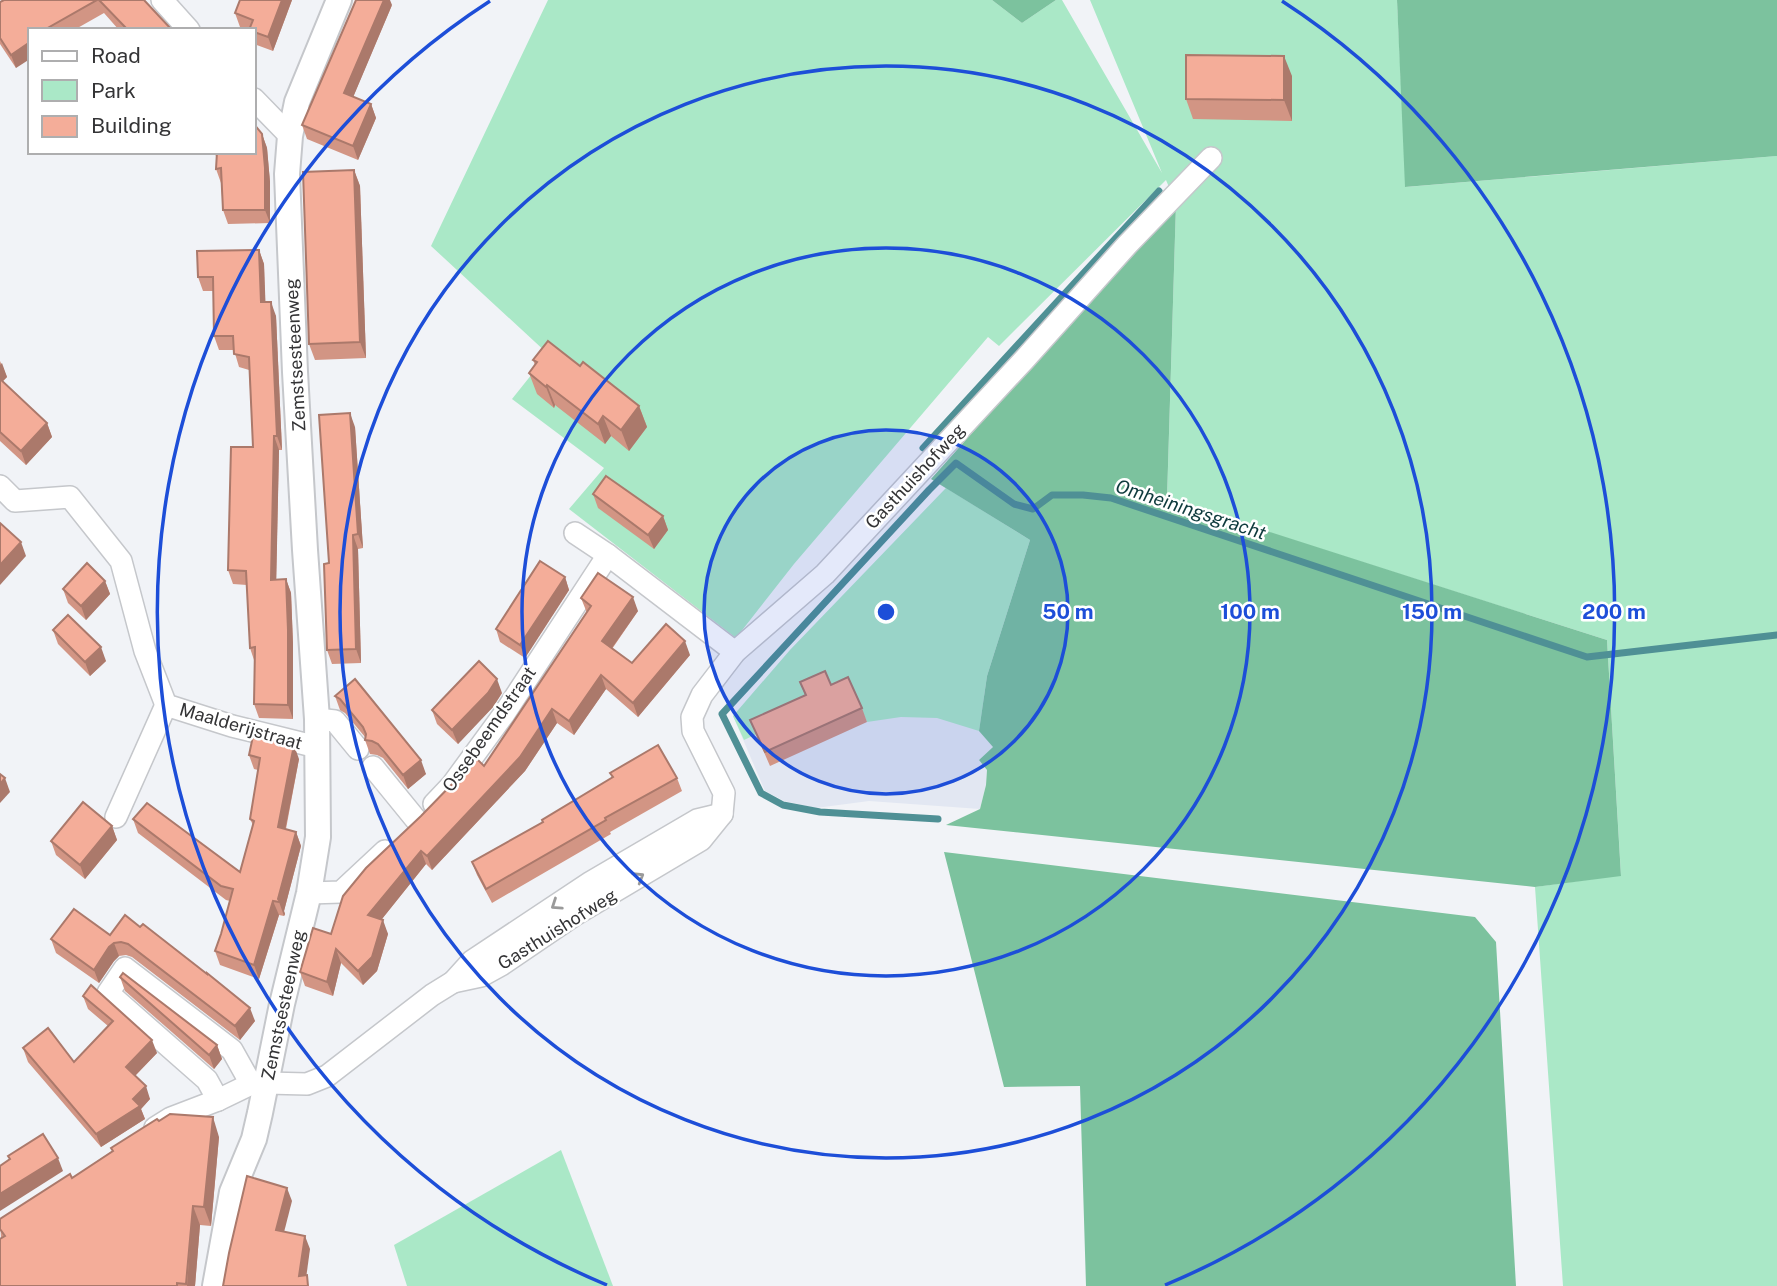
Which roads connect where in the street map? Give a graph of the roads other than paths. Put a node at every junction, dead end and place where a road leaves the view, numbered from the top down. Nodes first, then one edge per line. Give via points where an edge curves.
1 (162, 0) edge
2 (339, 0) edge
3 (187, 28) edge
4 (256, 101) edge
5 (290, 136) junction
6 (1211, 158) dead end
7 (0, 486) edge
8 (575, 533) dead end
9 (608, 555) junction
10 (735, 652) junction
11 (166, 705) junction
12 (317, 719) junction
13 (317, 747) junction
14 (358, 748) dead end
15 (373, 767) dead end
16 (116, 817) dead end
17 (417, 821) junction
18 (309, 893) junction
19 (259, 1083) junction
20 (218, 1100) junction
21 (136, 1140) edge
22 (215, 1286) edge

1 - 3 street
2 - 5 street, Zemstsesteenweg via 297,102
4 - 5 street
5 - 12 street, Zemstsesteenweg via 287,174 294,352
6 - 10 street, Gasthuishofweg via 825,573
7 - 11 street, Maalderijstraat via 15,501 70,497 121,561 145,652
8 - 9 street
9 - 10 street
9 - 17 street, Ossebeemdstraat via 496,724 452,785
10 - 19 street, Gasthuishofweg via 702,695 692,717 693,731 724,793 722,814 697,820 675,844 526,936 472,961 453,982 327,1076 307,1084
11 - 13 street, Maalderijstraat
11 - 16 street, Maalderijstraat
12 - 13 street, Zemstsesteenweg
12 - 14 street via 335,721
13 - 18 street, Zemstsesteenweg via 318,837
15 - 17 street
17 - 18 street, Ossebeemdstraat via 341,891
18 - 19 street, Zemstsesteenweg
19 - 20 street
19 - 20 street via 232,1050 125,968 108,993 207,1080
19 - 22 street, Zemstsesteenweg via 254,1139 232,1192
20 - 21 street via 171,1118

